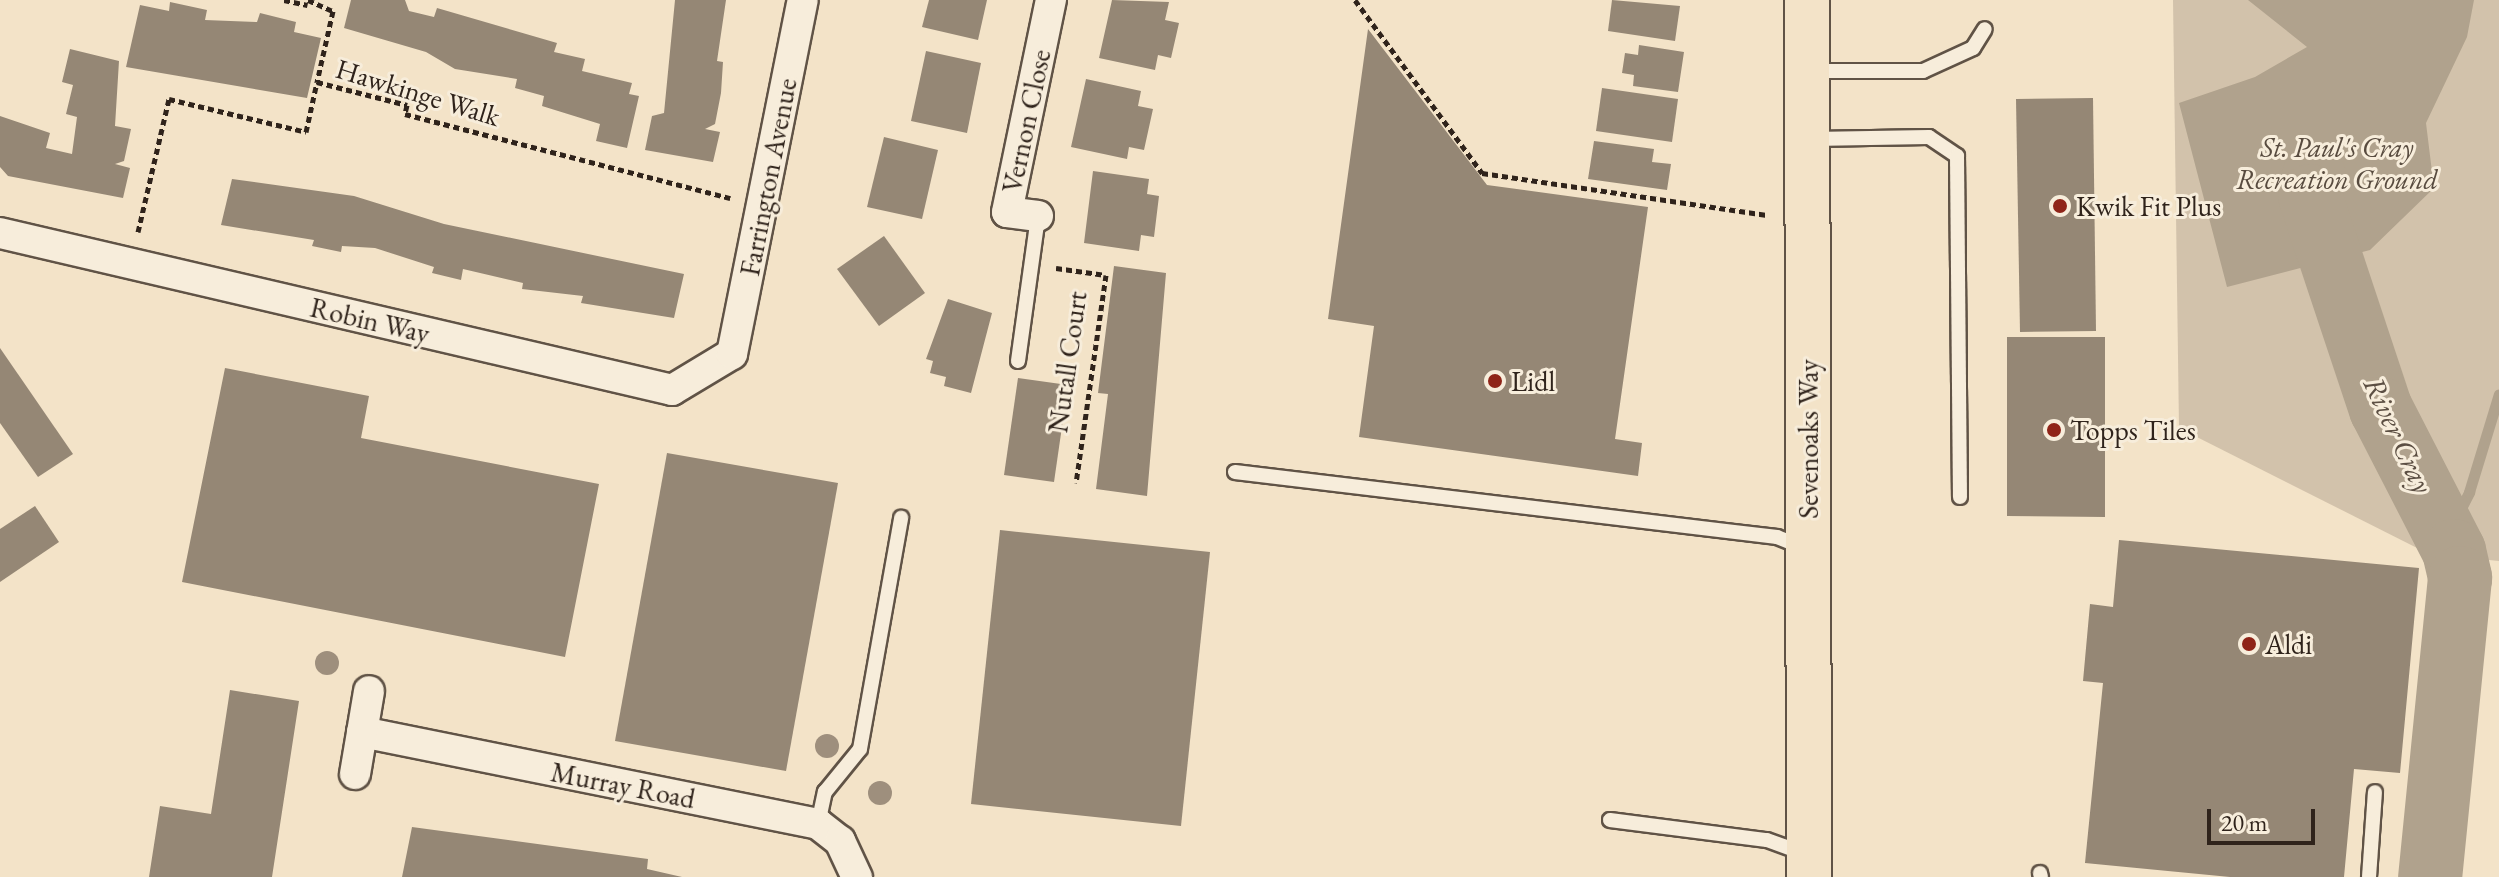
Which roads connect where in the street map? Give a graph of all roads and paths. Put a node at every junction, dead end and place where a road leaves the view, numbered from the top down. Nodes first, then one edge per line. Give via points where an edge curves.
1 (284, 0) edge
2 (803, 0) edge
3 (1051, 0) edge
4 (1355, 0) edge
5 (1807, 0) edge
6 (308, 3) edge
7 (1985, 29) dead end
8 (1807, 71) junction
9 (317, 82) junction
10 (1807, 139) junction
11 (762, 207) junction
12 (1038, 216) joint
13 (1779, 217) dead end
14 (0, 233) edge
15 (131, 263) junction
16 (1031, 265) junction
17 (732, 354) joint
18 (1018, 361) dead end
19 (1235, 472) dead end
20 (1076, 483) dead end
21 (1960, 497) dead end
22 (901, 518) dead end
23 (1808, 549) junction
24 (369, 691) dead end
25 (362, 732) junction
26 (355, 774) dead end
27 (2375, 792) dead end
28 (1610, 820) dead end
29 (818, 824) junction
30 (1809, 866) edge
31 (857, 877) edge
32 (2369, 877) edge

1 - 6 path
2 - 11 street, Farrington Avenue
3 - 12 street, Vernon Close via 1007,212
4 - 13 path via 1482,173
5 - 8 main road, Sevenoaks Way
6 - 9 path via 333,11
7 - 8 lane via 1973,48 1923,71
8 - 10 main road, Sevenoaks Way
9 - 11 path, Hawkinge Walk via 407,105 405,114
9 - 15 path, Hawkinge Walk via 306,132 169,99
10 - 21 lane via 1929,137 1957,156
10 - 23 main road, Sevenoaks Way
11 - 17 street, Farrington Avenue
12 - 16 lane, Nutall Court
14 - 15 street, Robin Way
15 - 17 street, Robin Way via 672,390
16 - 18 lane, Nutall Court
16 - 20 path, Nutall Court via 1106,275
19 - 23 lane via 1777,537
22 - 29 lane via 860,749 825,792
23 - 30 main road, Sevenoaks Way
24 - 25 street
25 - 26 street
25 - 29 street, Murray Road
27 - 32 lane
28 - 30 lane via 1767,840
29 - 31 street via 840,841

